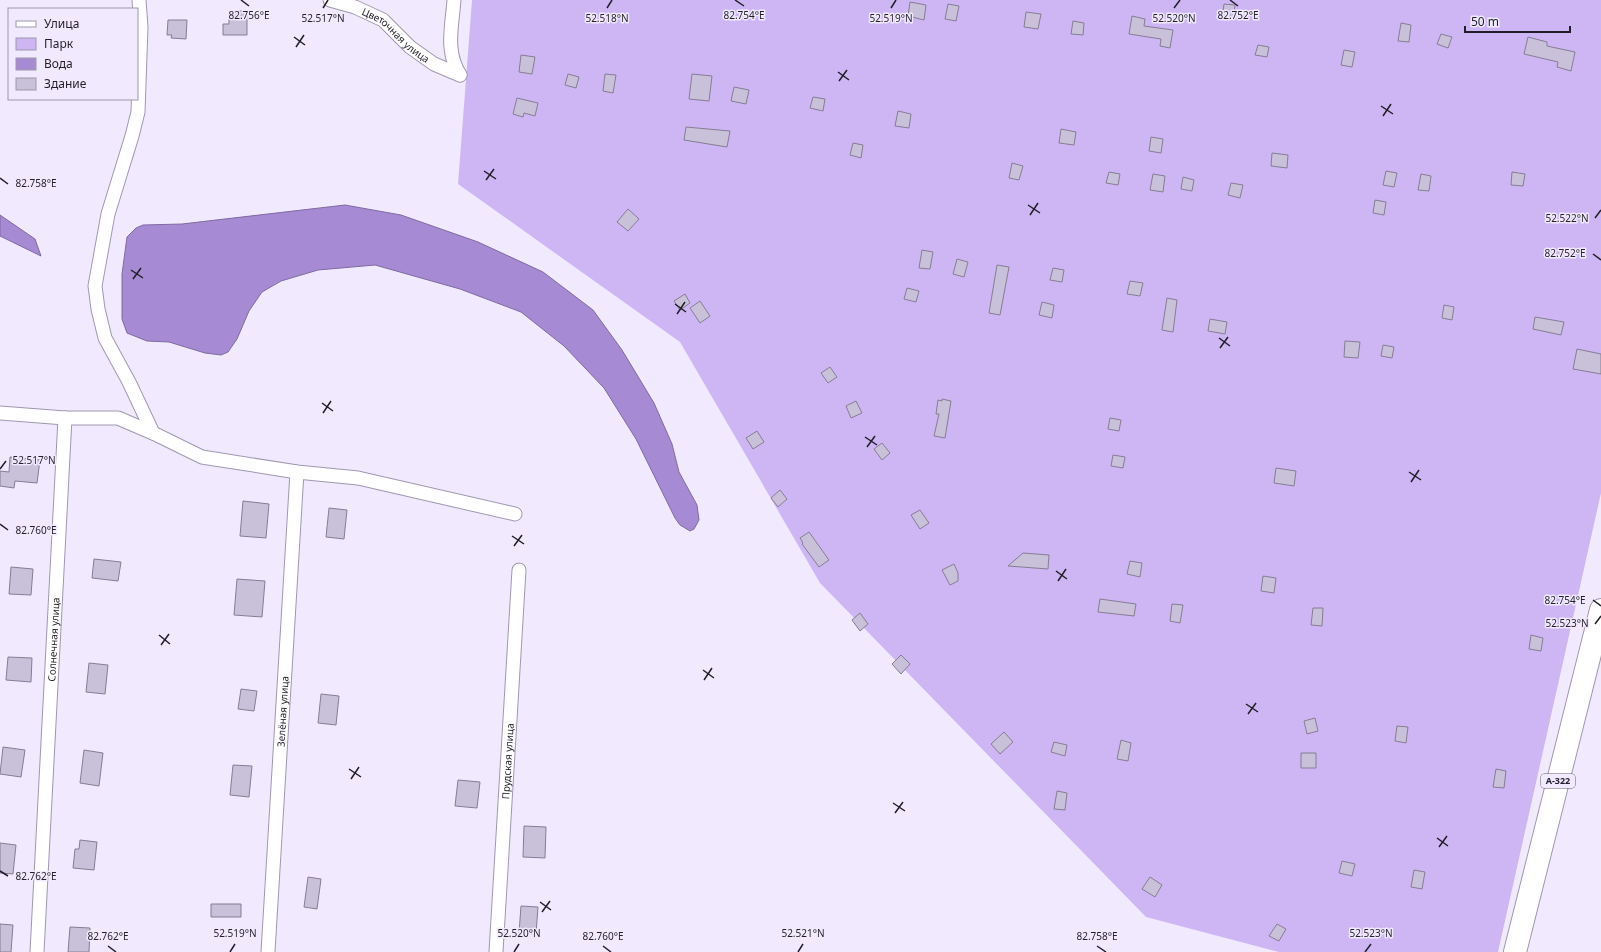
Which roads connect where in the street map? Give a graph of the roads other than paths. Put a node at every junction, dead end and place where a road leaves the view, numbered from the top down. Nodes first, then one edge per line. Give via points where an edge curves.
1 (139, 0) edge
2 (330, 0) edge
3 (454, 0) edge
4 (0, 414) edge
5 (65, 418) junction
6 (153, 433) junction
7 (296, 472) junction
8 (515, 514) dead end
9 (519, 570) dead end
10 (1601, 610) edge
11 (37, 952) edge
12 (268, 952) edge
13 (496, 952) edge
14 (1515, 952) edge

1 - 6 street via 141,27 138,112 108,214 95,286 105,338
2 - 3 street, Цветочная улица via 383,20 410,47 434,64 460,75 452,64 450,49
4 - 5 street
5 - 6 street via 118,418
5 - 11 street, Солнечная улица
6 - 7 street via 202,457
7 - 8 street via 358,478
7 - 12 street, Зелёная улица
9 - 13 street, Прудская улица
10 - 14 highway, А-322

